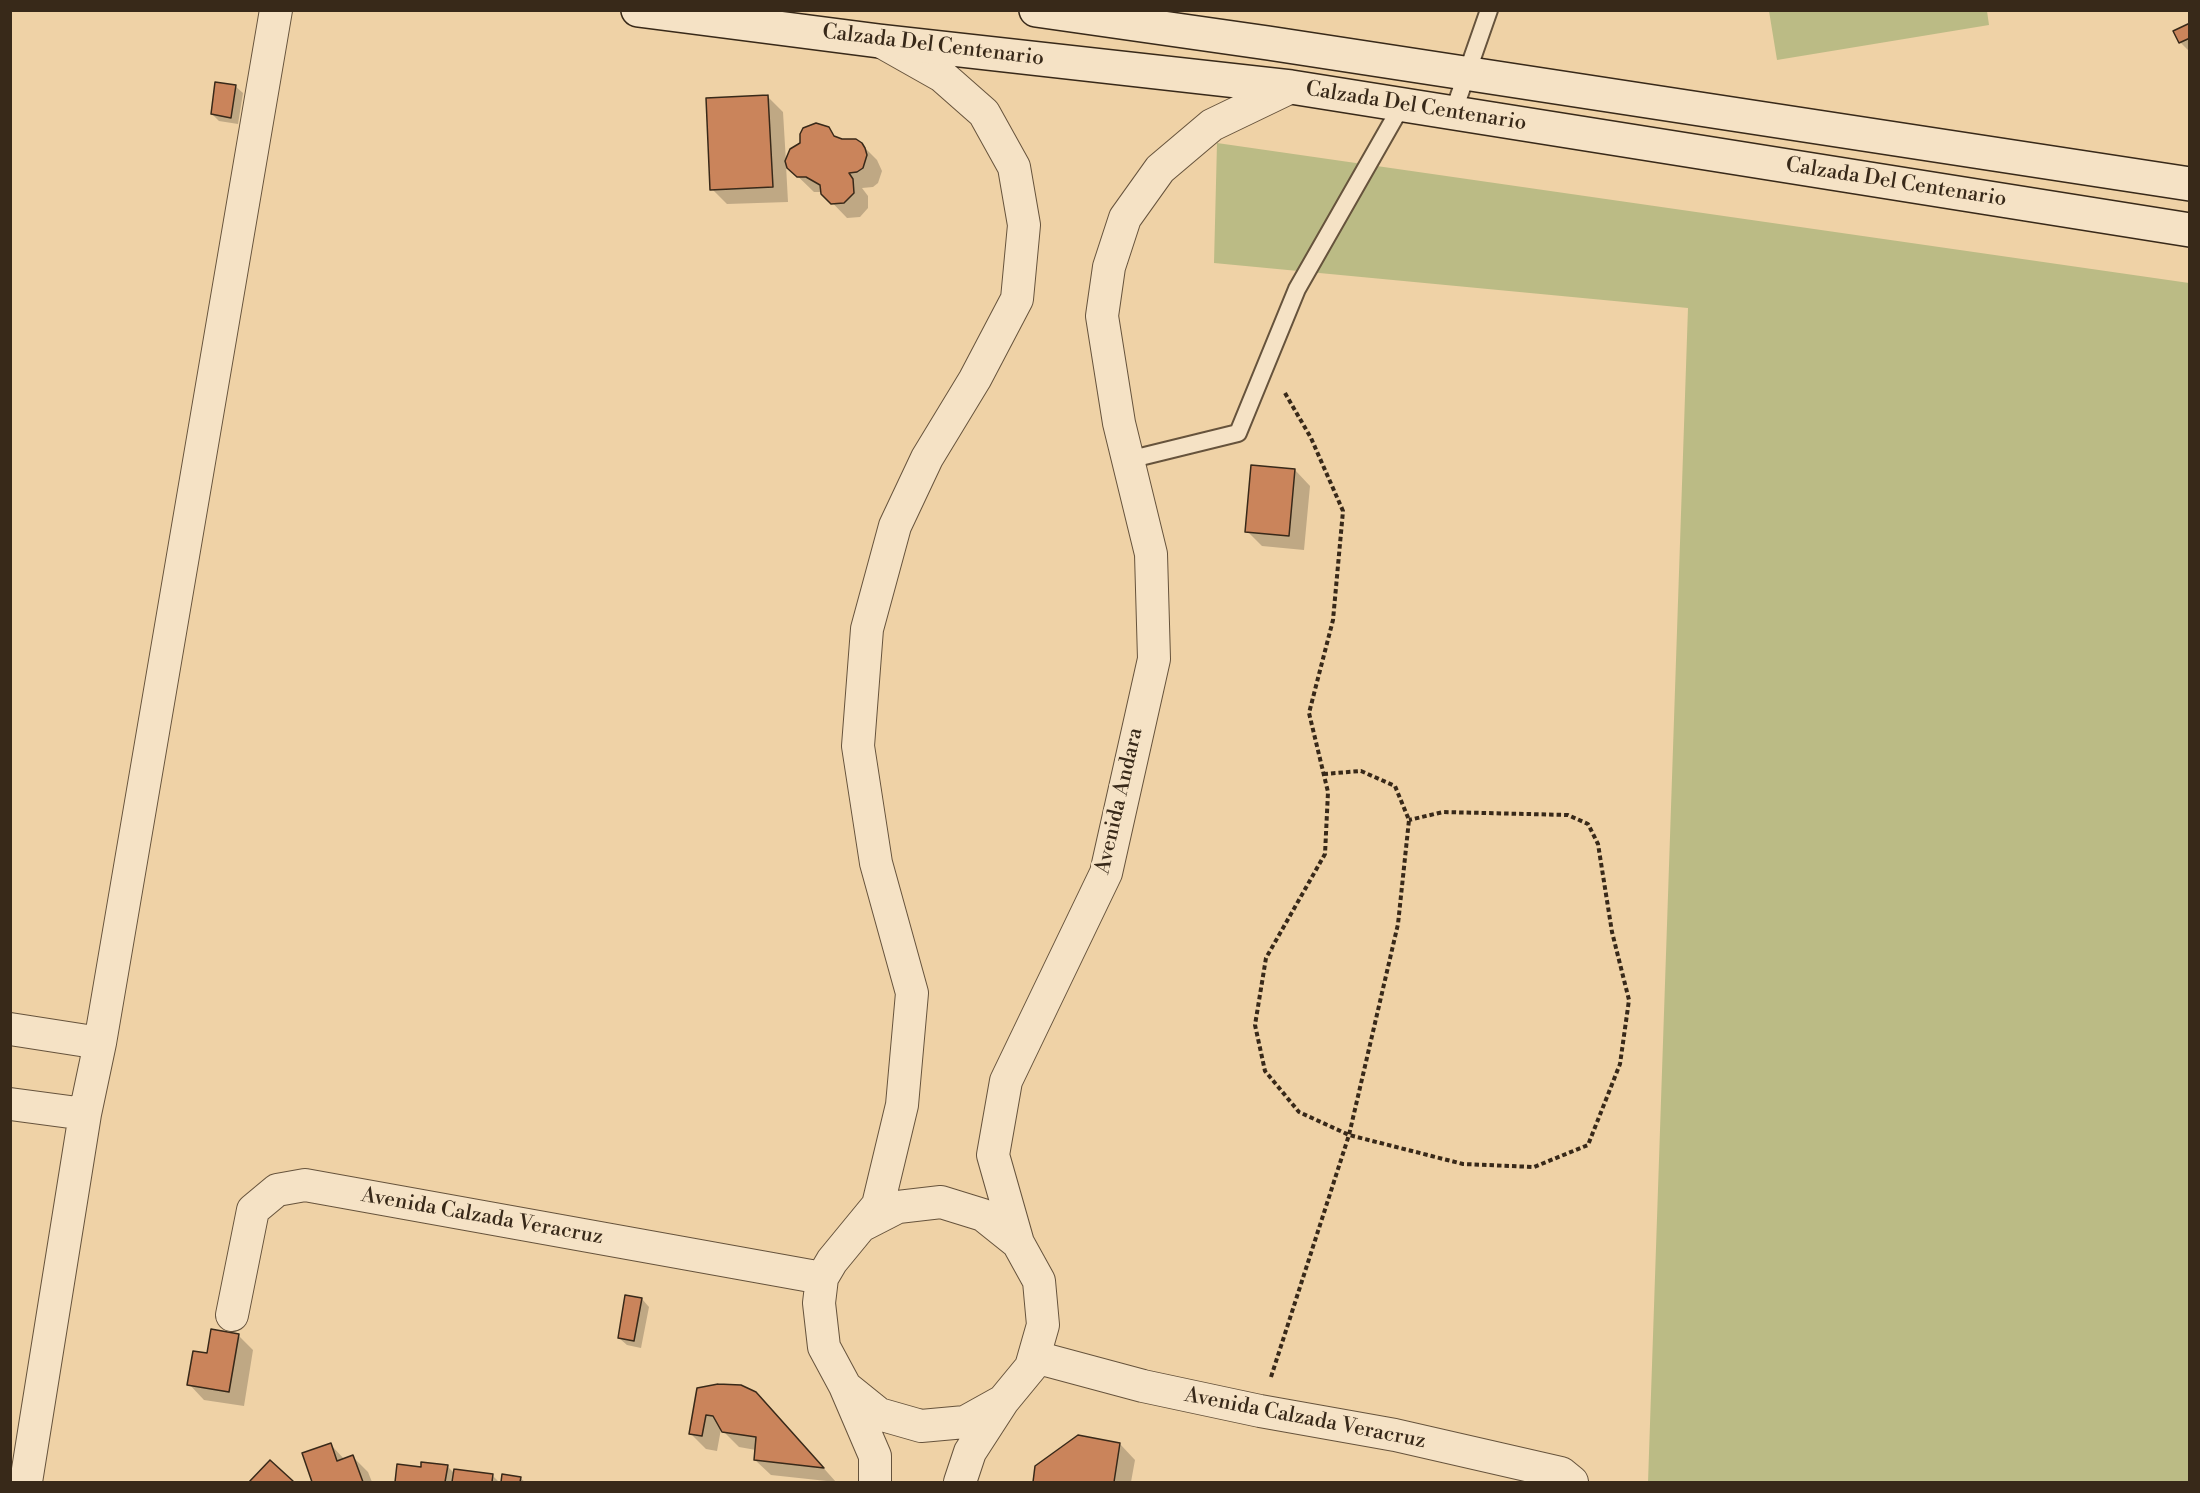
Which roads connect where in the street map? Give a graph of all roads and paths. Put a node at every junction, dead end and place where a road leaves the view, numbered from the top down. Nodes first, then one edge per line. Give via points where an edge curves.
1 (276, 10) edge
2 (638, 10) edge
3 (1036, 10) edge
4 (1489, 10) edge
5 (879, 41) junction
6 (1414, 65) junction
7 (1466, 73) junction
8 (1291, 87) junction
9 (1402, 105) junction
10 (1453, 113) junction
11 (2190, 184) edge
12 (2190, 230) edge
13 (1267, 362) junction
14 (1128, 459) junction
15 (1324, 774) junction
16 (1409, 820) junction
17 (10, 1029) edge
18 (100, 1043) junction
19 (10, 1104) edge
20 (85, 1114) junction
21 (1349, 1135) junction
22 (859, 1227) junction
23 (1018, 1243) junction
24 (822, 1278) junction
25 (232, 1315) dead end
26 (1035, 1357) junction
27 (845, 1386) junction
28 (1003, 1401) junction
29 (1260, 1411) junction
30 (26, 1482) edge
31 (875, 1482) edge
32 (960, 1482) edge
33 (1572, 1482) edge

1 - 18 street
2 - 5 main road, Calzada Del Centenario
3 - 6 main road, Calzada Del Centenario
4 - 7 lane
5 - 8 main road, Calzada Del Centenario
5 - 22 street via 942,76 984,114 1014,167 1024,225 1017,299 927,458 895,526 867,629 858,746 876,864 912,993 902,1106 878,1205
6 - 7 main road, Calzada Del Centenario
6 - 9 main road
7 - 10 lane
7 - 11 main road, Calzada Del Centenario
8 - 9 main road, Calzada Del Centenario
8 - 14 street, Avenida Andara via 1212,125 1160,169 1125,218 1109,267 1102,316
9 - 10 main road, Calzada Del Centenario
9 - 13 lane via 1297,289
10 - 12 main road, Calzada Del Centenario
13 - 14 lane via 1238,433
13 - 15 path via 1311,438 1343,511 1333,620 1309,713
14 - 23 street, Avenida Andara via 1151,554 1154,659 1106,873 1006,1081 993,1155
15 - 16 path via 1361,771 1395,786
15 - 21 path via 1328,792 1325,854 1266,958 1255,1025 1265,1071 1299,1112
16 - 21 path via 1398,924
16 - 21 path via 1443,812 1556,814 1588,824 1598,844 1612,932 1629,1000 1620,1064 1588,1145 1533,1167 1463,1164
17 - 18 street
18 - 20 street
19 - 20 street
20 - 30 street
21 - 29 path
22 - 23 street via 898,1207 941,1202 983,1215
22 - 24 street
23 - 26 street, Avenida Andara via 1039,1281 1043,1325
24 - 25 street, Avenida Calzada Veracruz via 305,1185 277,1190 253,1210
24 - 27 street via 819,1304 824,1347
26 - 28 street, Avenida Andara
26 - 29 street, Avenida Calzada Veracruz
27 - 28 street via 879,1414 921,1426 965,1422
27 - 31 street via 875,1456
28 - 32 street, Avenida Andara via 970,1452
29 - 33 street, Avenida Calzada Veracruz via 1395,1435 1561,1473

